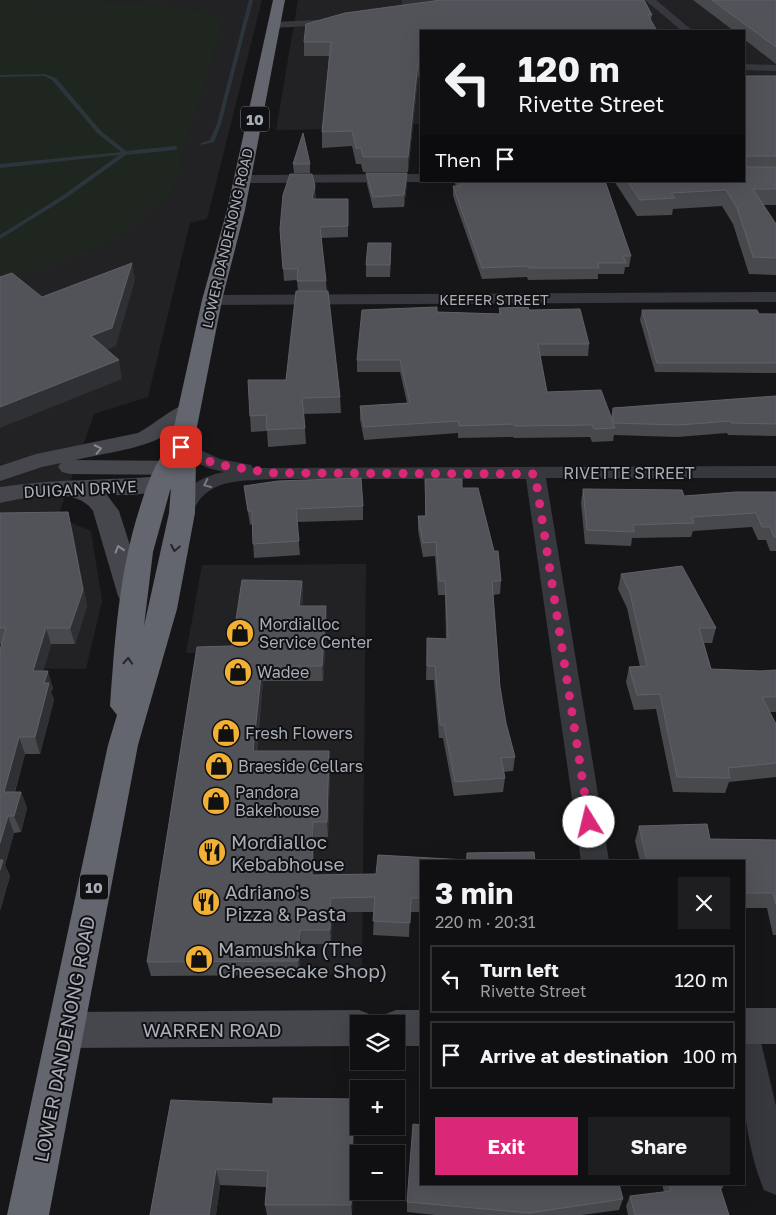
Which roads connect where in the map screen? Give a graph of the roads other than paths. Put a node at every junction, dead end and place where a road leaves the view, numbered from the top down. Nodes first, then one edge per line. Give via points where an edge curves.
1 (279, 0) edge
2 (650, 0) edge
3 (349, 21) edge
4 (274, 25) junction
5 (687, 30) edge
6 (745, 67) edge
7 (776, 68) edge
8 (420, 178) edge
9 (242, 179) junction
10 (776, 298) edge
11 (212, 300) junction
12 (189, 410) junction
13 (174, 470) junction
14 (776, 472) edge
15 (272, 473) junction
16 (0, 474) edge
17 (535, 474) junction
18 (0, 478) edge
19 (71, 488) junction
20 (0, 495) edge
21 (182, 513) junction
22 (132, 596) junction
23 (123, 745) junction
24 (595, 860) edge
25 (745, 1026) edge
26 (776, 1026) edge
27 (350, 1028) edge
28 (405, 1028) edge
29 (420, 1028) edge
30 (66, 1030) junction
31 (745, 1042) edge
32 (776, 1178) edge
33 (28, 1215) edge

1 - 4 highway, LOWER DANDENONG ROAD / 10
2 - 5 street
3 - 4 street
4 - 9 highway, LOWER DANDENONG ROAD / 10
6 - 7 street
8 - 9 street
9 - 11 highway, LOWER DANDENONG ROAD / 10
10 - 11 street, KEEFER STREET
11 - 12 highway, LOWER DANDENONG ROAD / 10
12 - 13 highway, LOWER DANDENONG ROAD / 10
16 -> 12 main road via 36,462 145,438
13 - 15 street, RIVETTE STREET via 215,464
13 - 18 main road, DUIGAN DRIVE via 62,468
13 - 19 main road, DUIGAN DRIVE
13 - 21 highway, LOWER DANDENONG ROAD / 10
13 - 22 highway, LOWER DANDENONG ROAD / 10 via 147,520
14 - 17 street, RIVETTE STREET
15 - 17 street, RIVETTE STREET
15 -> 21 street, RIVETTE STREET via 218,479 201,486 187,501
17 - 24 street
19 - 20 main road, DUIGAN DRIVE
22 -> 19 main road via 106,511 92,494
21 -> 23 highway, LOWER DANDENONG ROAD / 10 via 164,609
23 -> 22 highway, LOWER DANDENONG ROAD / 10
23 - 30 highway, LOWER DANDENONG ROAD / 10
25 - 26 main road
27 - 30 main road, WARREN ROAD
28 - 29 main road
30 - 33 highway, LOWER DANDENONG ROAD / 10
31 - 32 street

